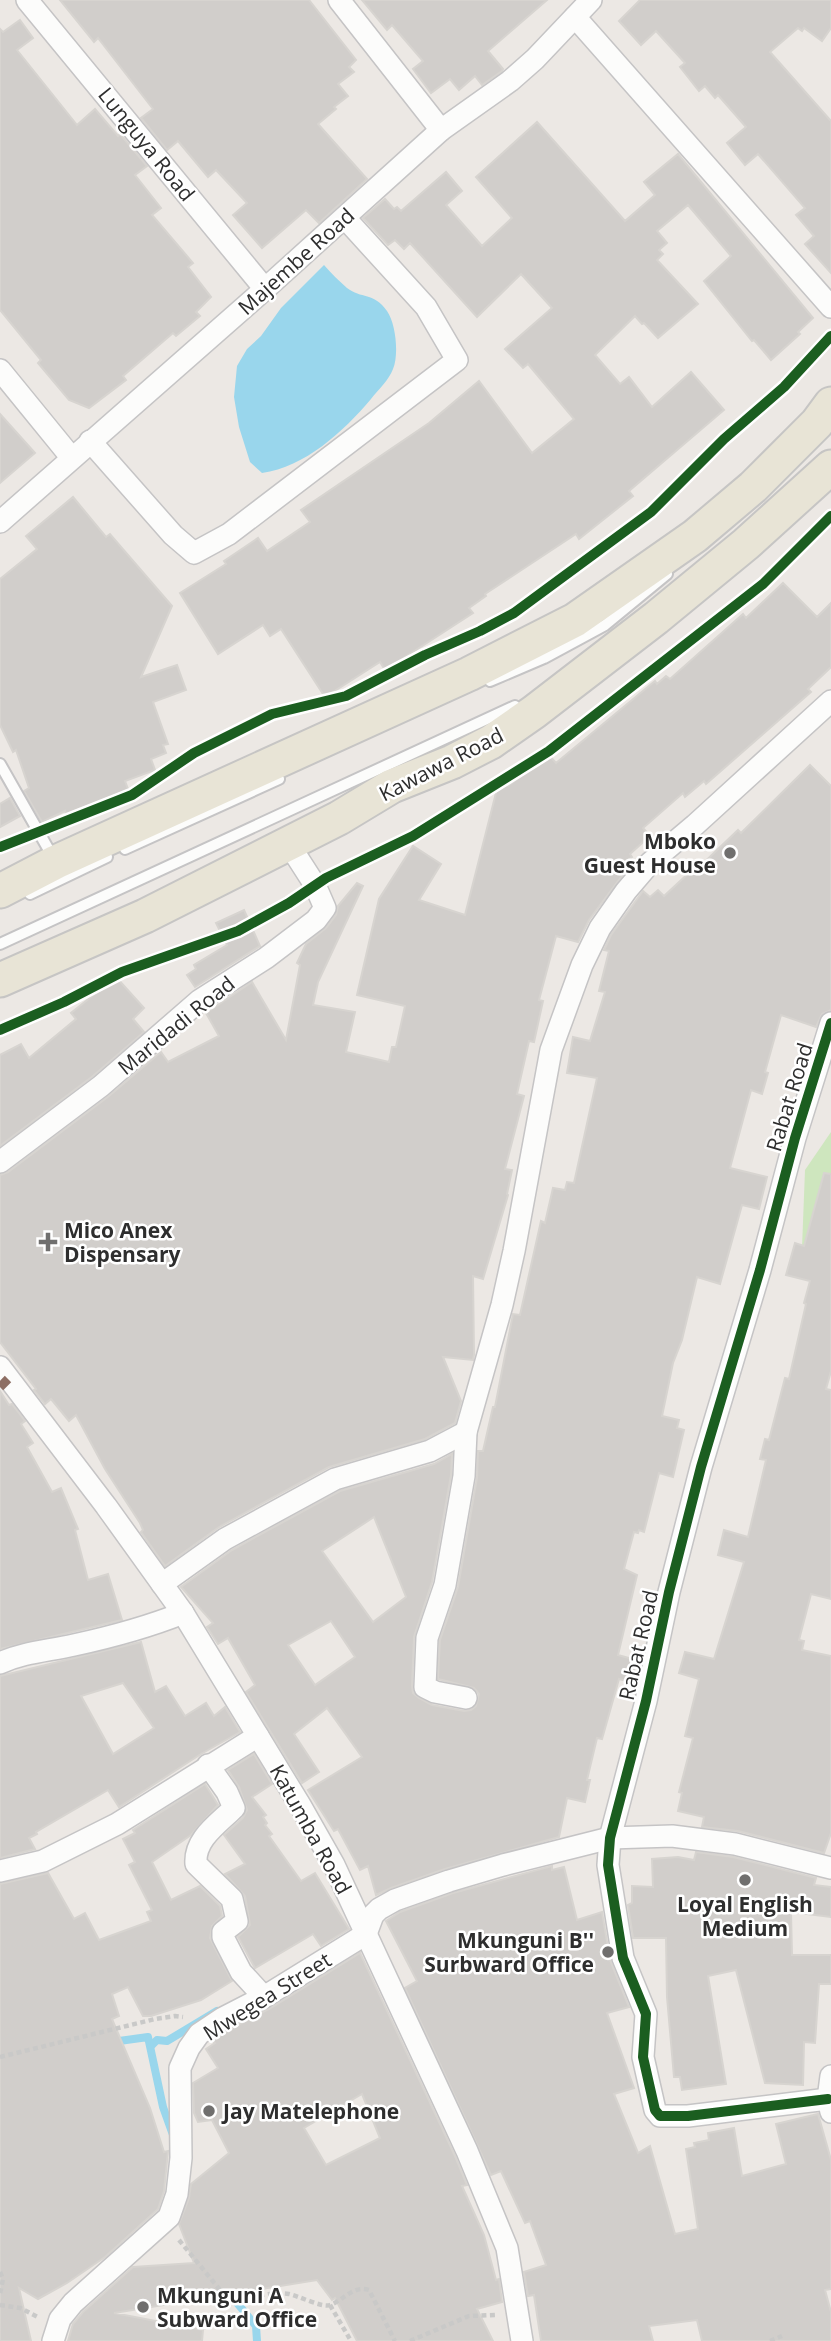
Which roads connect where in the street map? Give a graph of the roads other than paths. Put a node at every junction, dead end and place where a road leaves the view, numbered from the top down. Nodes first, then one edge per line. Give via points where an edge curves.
1 (27, 0) edge
2 (338, 0) edge
3 (591, 0) edge
4 (575, 17) junction
5 (441, 130) junction
6 (345, 218) junction
7 (265, 289) junction
8 (831, 307) edge
9 (0, 370) edge
10 (831, 404) edge
11 (90, 441) junction
12 (71, 457) junction
13 (831, 467) edge
14 (0, 522) edge
15 (680, 564) dead end
16 (690, 574) dead end
17 (628, 624) dead end
18 (483, 684) dead end
19 (831, 701) edge
20 (522, 702) dead end
21 (0, 764) edge
22 (289, 774) dead end
23 (288, 843) junction
24 (56, 862) junction
25 (12, 894) edge
26 (0, 944) edge
27 (0, 980) edge
28 (831, 1023) edge
29 (0, 1162) edge
30 (0, 1367) edge
31 (466, 1432) junction
32 (162, 1584) junction
33 (184, 1613) junction
34 (0, 1663) edge
35 (466, 1698) dead end
36 (258, 1736) junction
37 (208, 1765) junction
38 (610, 1838) junction
39 (831, 1868) edge
40 (0, 1871) edge
41 (366, 1934) junction
42 (264, 1997) junction
43 (831, 2076) edge
44 (830, 2106) edge
45 (53, 2341) edge
46 (522, 2341) edge

1 - 7 street, Lunguya Road
2 - 5 street
3 - 4 street, Majembe Road
4 - 5 street, Majembe Road via 510,81
4 - 8 street
5 - 6 street, Majembe Road
6 - 7 street, Majembe Road
6 - 11 street via 426,307 457,360 229,534 194,553
7 - 11 street, Majembe Road
9 - 12 street
10 - 24 main road via 753,487 695,536 575,620 456,680
11 - 12 street, Majembe Road
12 - 14 street, Majembe Road
13 - 23 main road, Kawawa Road via 656,618 523,720 491,742 392,786
15 - 18 lane via 605,625
16 - 17 lane
19 - 31 street via 650,863 600,928 551,1050 512,1262
20 - 26 lane, Kawawa Road
21 - 24 lane
22 - 25 lane
23 - 27 main road, Kawawa Road via 145,916
23 - 29 street, Maridadi Road via 325,908 316,920 200,1000 101,1086
24 - 25 main road
28 - 38 street, Rabat Road via 701,1467
30 - 32 street, Katumba Road
31 - 32 street via 430,1451 335,1479 226,1539
31 - 35 street via 464,1476 445,1585 425,1651 426,1688
32 - 33 street, Katumba Road
33 - 34 street via 135,1630
33 - 36 street, Katumba Road
36 - 37 street
36 - 41 street, Katumba Road via 334,1865
37 - 40 street via 77,1845 43,1861
37 - 42 street via 234,1808 213,1825 195,1855 196,1864 235,1905 237,1921 223,1937 241,1972
38 - 39 street via 672,1836 723,1842
38 - 41 street via 404,1897 379,1909
38 - 44 street, Rabat Road via 608,1865 623,1958 646,2014 643,2057 655,2110 660,2116 688,2116
41 - 42 street, Mwegea Street
41 - 46 street, Katumba Road via 507,2248
42 - 45 street, Mwegea Street via 232,2012 200,2034 189,2048 180,2068 181,2158 169,2217 84,2292 60,2319
43 - 44 street

